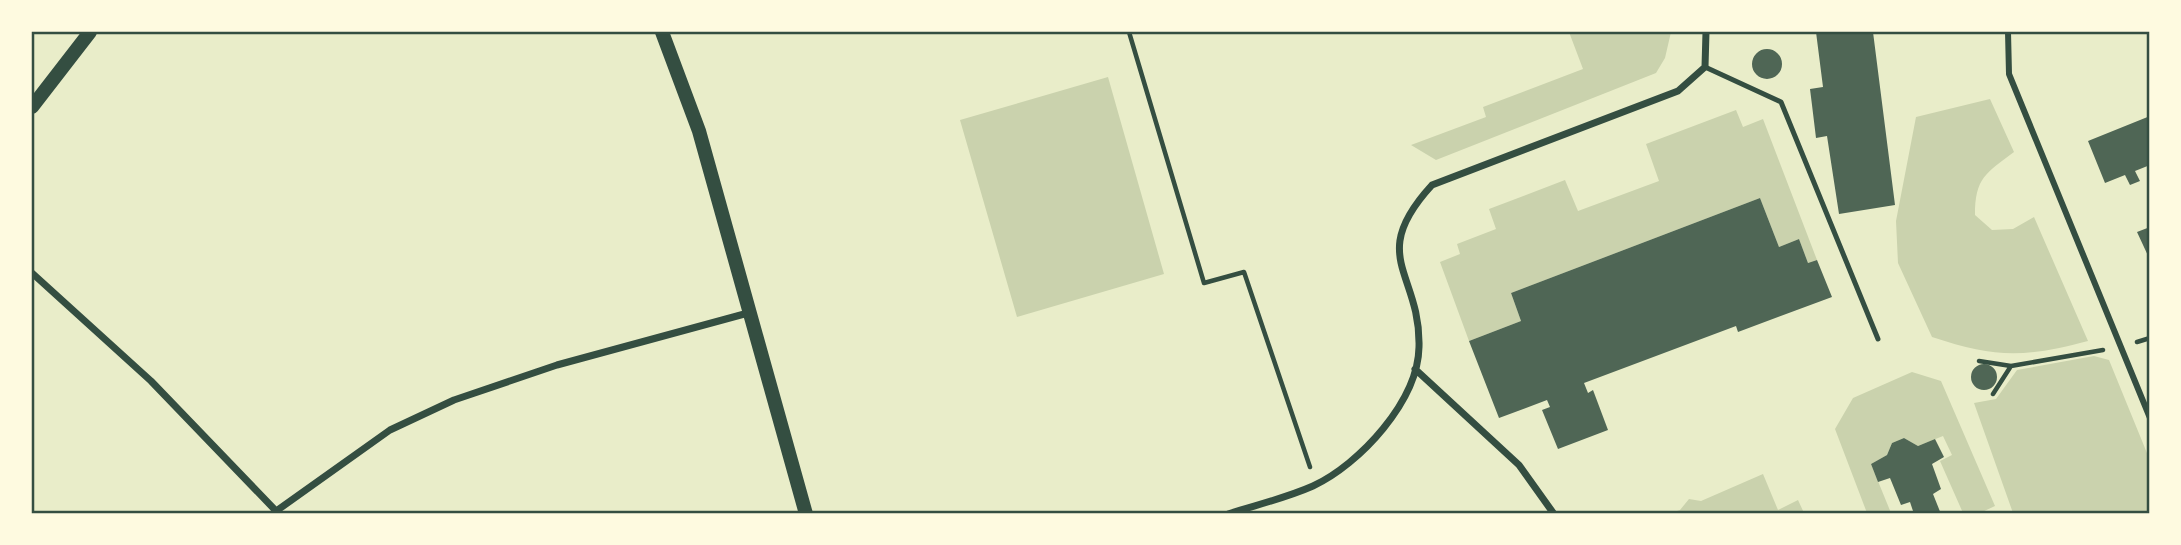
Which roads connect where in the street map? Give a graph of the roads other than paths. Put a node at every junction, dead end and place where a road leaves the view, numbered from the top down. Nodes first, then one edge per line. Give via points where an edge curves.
1 (90, 32) edge
2 (662, 32) edge
3 (1706, 32) edge
4 (2008, 32) edge
5 (1705, 67) junction
6 (32, 107) edge
7 (32, 273) edge
8 (748, 313) junction
9 (1878, 339) dead end
10 (1415, 369) junction
11 (2150, 418) edge
12 (276, 512) edge
13 (806, 513) edge
14 (1228, 513) edge
15 (1554, 513) edge

1 - 6 main road
2 - 8 main road via 699,131
3 - 5 street
4 - 11 street via 2009,74
5 - 9 lane via 1781,102
5 - 10 street via 1678,91 1432,185 1412,207 1398,243 1417,327
7 - 12 street via 151,381
8 - 12 street via 557,365 454,400 390,430
8 - 13 main road
10 - 14 street via 1393,417 1352,458 1316,485
10 - 15 street via 1519,465

